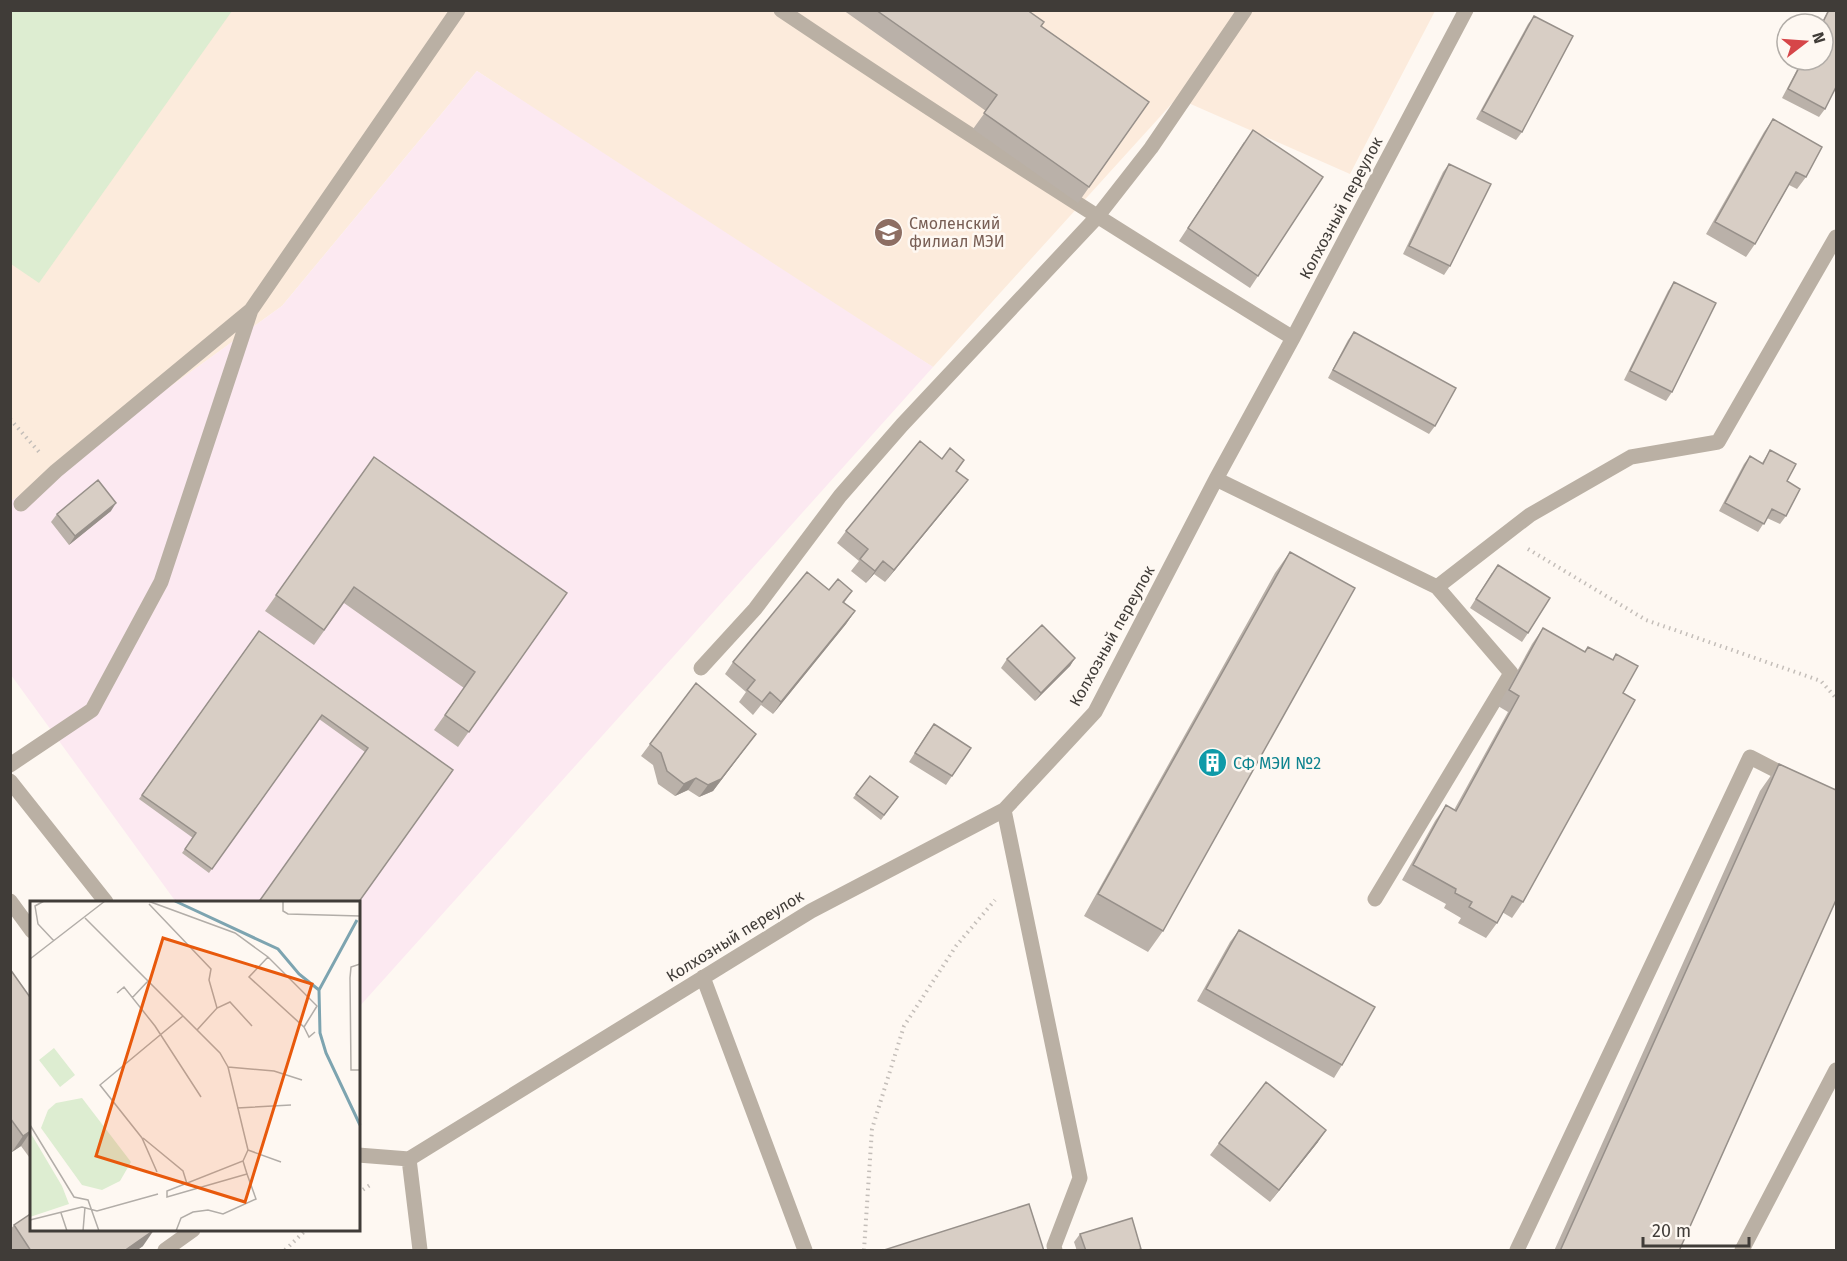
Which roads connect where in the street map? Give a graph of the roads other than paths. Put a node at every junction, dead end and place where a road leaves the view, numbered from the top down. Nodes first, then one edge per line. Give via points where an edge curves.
1 (458, 10) edge
2 (781, 10) edge
3 (1245, 10) edge
4 (1466, 10) edge
5 (1096, 217) junction
6 (1836, 237) edge
7 (251, 310) junction
8 (1293, 338) junction
9 (1216, 478) junction
10 (21, 504) dead end
11 (1437, 587) junction
12 (701, 668) dead end
13 (10, 765) edge
14 (10, 781) edge
15 (1808, 786) edge
16 (1004, 810) junction
17 (1375, 899) dead end
18 (10, 900) edge
19 (104, 901) edge
20 (30, 928) edge
21 (703, 977) junction
22 (1836, 1070) edge
23 (360, 1155) edge
24 (409, 1159) junction
25 (192, 1231) edge
26 (165, 1251) edge
27 (420, 1251) edge
28 (805, 1251) edge
29 (1055, 1251) edge
30 (1517, 1251) edge
31 (1742, 1251) edge

1 - 7 street
2 - 5 street
3 - 5 street via 1151,148
4 - 8 street, Колхозный переулок
5 - 8 street
5 - 12 street via 840,496 755,609
6 - 11 street via 1718,442 1631,457 1530,515
7 - 10 street
7 - 13 street via 161,582 92,710
8 - 9 street, Колхозный переулок
9 - 11 street
9 - 16 street, Колхозный переулок via 1095,712
11 - 17 street via 1511,673
14 - 19 street
15 - 30 street via 1750,757
16 - 21 street, Колхозный переулок via 810,911
16 - 29 street via 1080,1178
18 - 20 street
21 - 24 street, Колхозный переулок
21 - 28 street
22 - 31 street
23 - 24 street
24 - 27 street
25 - 26 street

